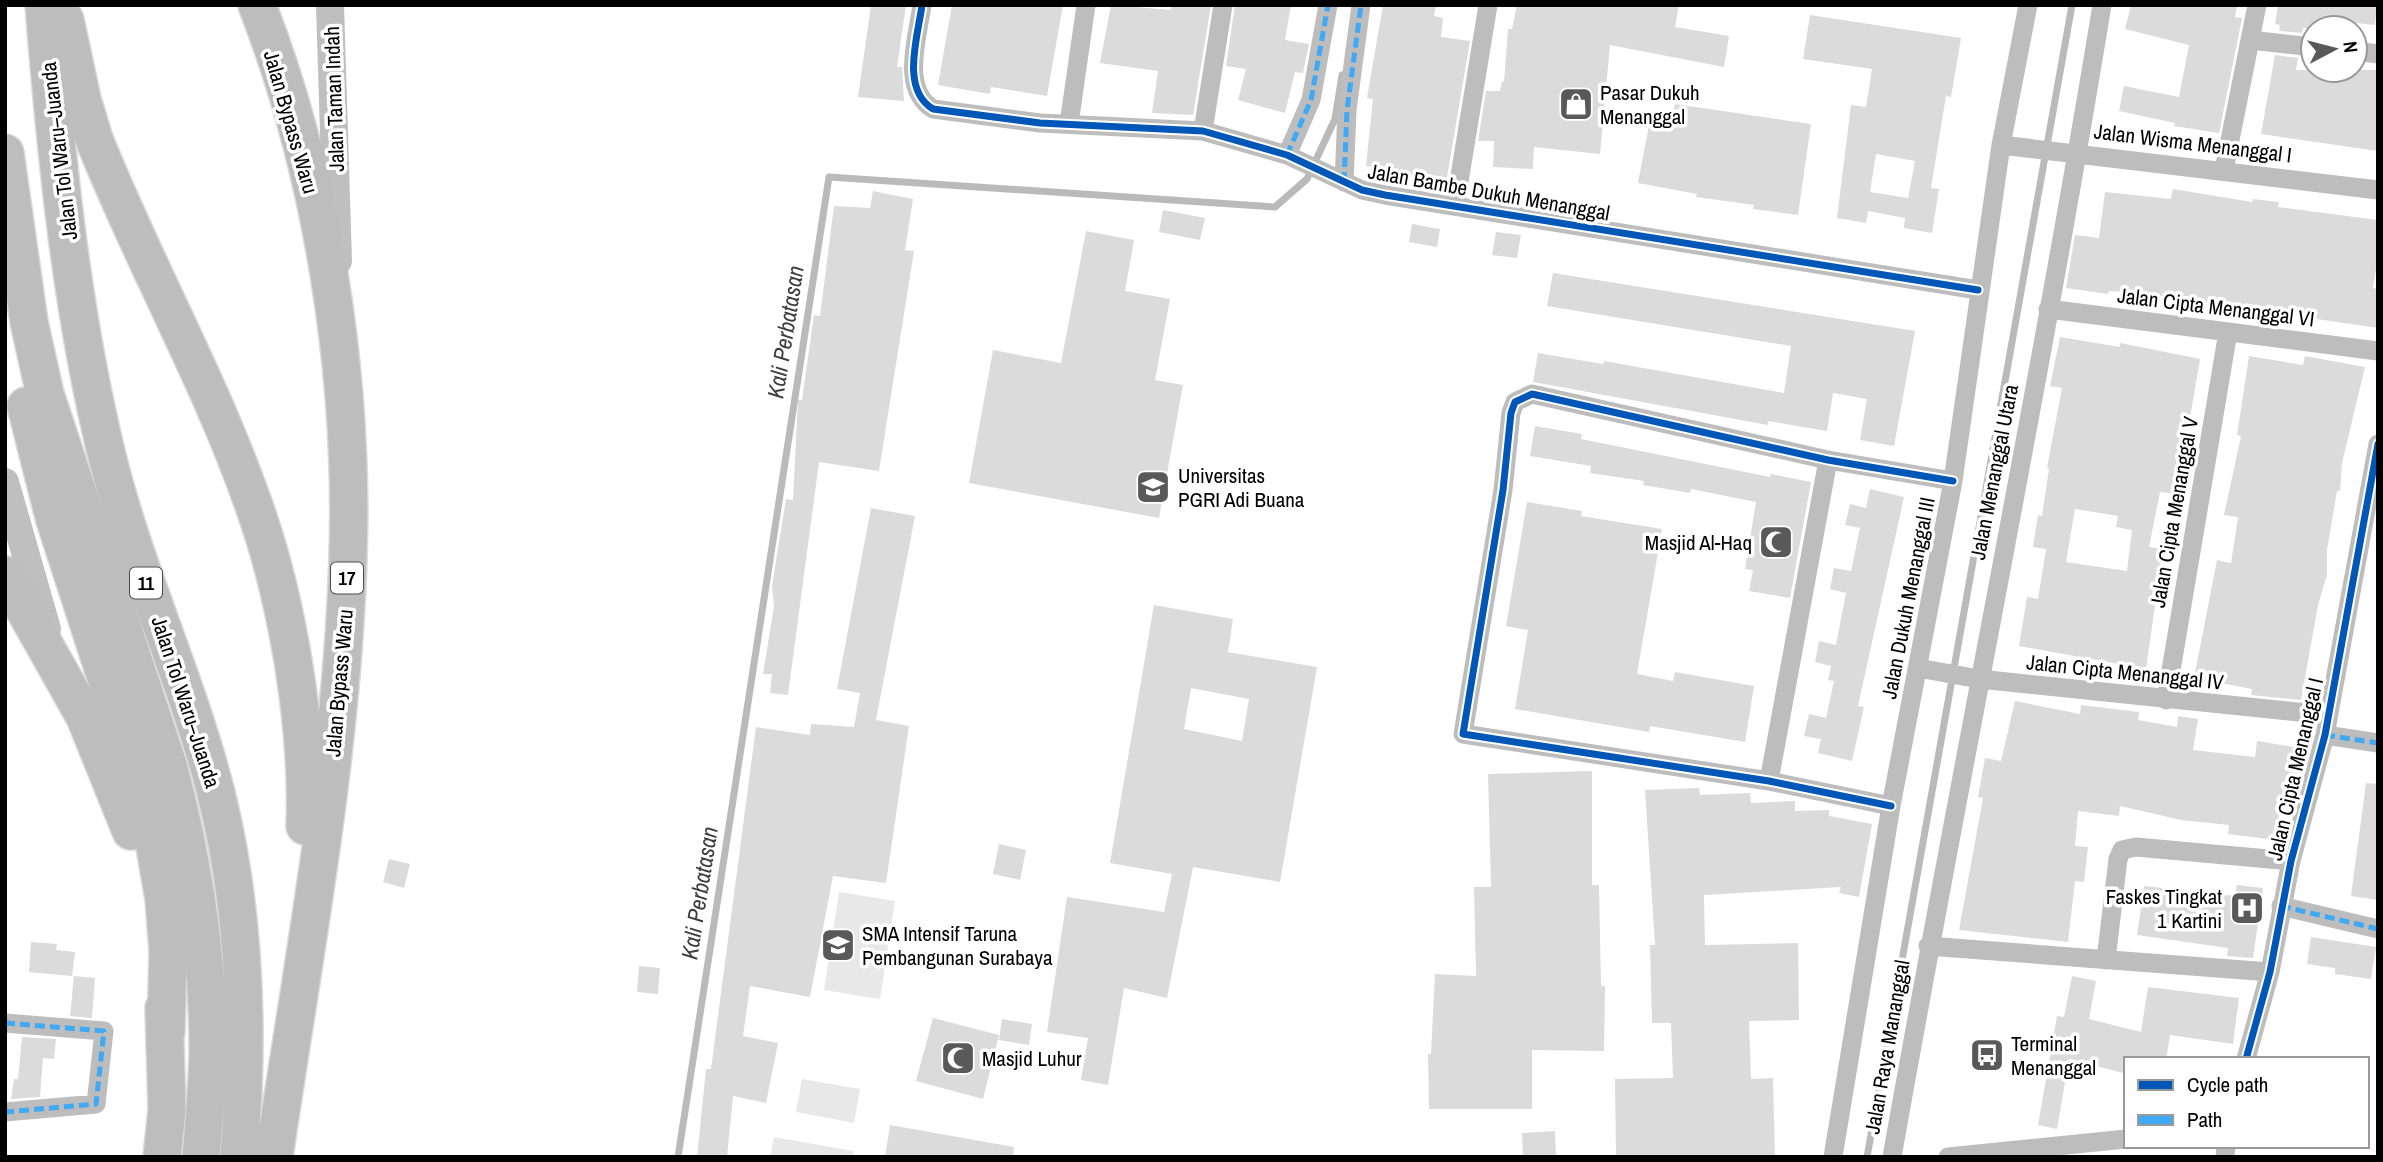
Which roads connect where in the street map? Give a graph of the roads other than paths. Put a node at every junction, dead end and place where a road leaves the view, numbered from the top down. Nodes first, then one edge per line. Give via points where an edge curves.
1 (44, 5) edge
2 (62, 5) edge
3 (330, 5) edge
4 (922, 5) edge
5 (1087, 5) edge
6 (1223, 5) edge
7 (1328, 5) edge
8 (1361, 5) edge
9 (1488, 5) edge
10 (2028, 5) edge
11 (2102, 5) edge
12 (2257, 5) edge
13 (257, 8) edge
14 (2250, 40) junction
15 (2299, 45) edge
16 (1069, 124) junction
17 (1203, 131) junction
18 (2006, 145) junction
19 (2072, 151) junction
20 (5, 153) edge
21 (1293, 158) junction
22 (2224, 170) junction
23 (1342, 181) junction
24 (2378, 190) edge
25 (1455, 206) junction
26 (1978, 290) junction
27 (5, 291) edge
28 (2048, 309) junction
29 (337, 319) junction
30 (2228, 332) junction
31 (2378, 351) edge
32 (2378, 443) edge
33 (1828, 460) junction
34 (1953, 481) junction
35 (5, 482) edge
36 (5, 575) edge
37 (58, 669) junction
38 (1926, 669) junction
39 (1971, 678) junction
40 (2166, 700) junction
41 (2327, 715) junction
42 (2325, 735) junction
43 (2378, 743) edge
44 (1769, 781) junction
45 (1891, 806) junction
46 (2291, 861) junction
47 (2281, 906) junction
48 (2378, 929) edge
49 (1928, 946) junction
50 (2106, 960) junction
51 (2270, 972) junction
52 (295, 1011) junction
53 (5, 1023) edge
54 (166, 1032) junction
55 (2247, 1057) edge
56 (5, 1112) edge
57 (2124, 1139) edge
58 (162, 1157) edge
59 (201, 1157) edge
60 (239, 1157) edge
61 (274, 1157) edge
62 (1833, 1157) edge
63 (1892, 1157) edge
64 (1948, 1157) edge

1 - 60 highway, Jalan Tol Waru–Juanda / 11 via 61,181 107,456 215,790 232,863 245,998
2 - 52 highway via 94,139 235,456 266,541 288,640 306,797
3 - 29 street, Jalan Taman Indah via 338,177
4 - 16 street, Jalan Bambe Dukuh Menanggal via 915,86 933,109
5 - 16 street
6 - 17 street
7 - 21 street via 1311,100
8 - 23 street, Jalan Bambe Dukuh Menanggal
9 - 25 street, Jalan Bambe Dukuh Menanggal
10 - 18 street, Jalan Dukuh Menanggal III
11 - 19 street, Jalan Menanggal Utara
12 - 14 street
13 - 29 highway, Jalan Bypass Waru / 17 via 290,107
14 - 15 street
14 - 22 street
16 - 17 street, Jalan Bambe Dukuh Menanggal
17 - 21 street, Jalan Bambe Dukuh Menanggal
18 - 19 street, Jalan Wisma Menanggal I
18 - 26 street, Jalan Dukuh Menanggal III
19 - 22 street, Jalan Wisma Menanggal I
19 - 28 street, Jalan Menanggal Utara
20 - 59 highway, Jalan Tol Waru–Juanda / 11 via 29,322 45,394 168,765 182,820 194,883 206,1001 208,1056
21 - 23 street, Jalan Bambe Dukuh Menanggal
22 - 24 street, Jalan Wisma Menanggal I
23 - 25 street, Jalan Bambe Dukuh Menanggal via 1385,195
25 - 26 street, Jalan Bambe Dukuh Menanggal
26 - 34 street, Jalan Dukuh Menanggal III
27 - 54 highway via 41,470 135,763 155,840 168,951
28 - 30 street, Jalan Cipta Menanggal VI
28 - 39 street, Jalan Menanggal Utara
29 - 52 highway, Jalan Bypass Waru / 17 via 349,474 348,558 331,775
30 - 31 street, Jalan Cipta Menanggal VI
30 - 40 street, Jalan Cipta Menanggal V
32 - 41 street, Jalan Cipta Menanggal I
33 - 34 street
33 - 44 street
33 - 44 street via 1532,394 1515,402 1511,413 1463,734
34 - 38 street, Jalan Dukuh Menanggal III
35 - 37 street
36 - 37 highway
37 - 54 highway via 102,754 131,831 154,923
38 - 39 street, Jalan Cipta Menanggal IV
38 - 45 street, Jalan Dukuh Menanggal III
39 - 40 street, Jalan Cipta Menanggal IV
39 - 49 street, Jalan Menanggal Utara
40 - 41 street, Jalan Cipta Menanggal IV
41 - 42 street, Jalan Cipta Menanggal I
42 - 43 street
42 - 46 street, Jalan Cipta Menanggal I
44 - 45 street
45 - 62 street, Jalan Dukuh Menanggal III
46 - 47 street, Jalan Cipta Menanggal I
46 - 50 street via 2136,847 2122,850
47 - 48 street
47 - 51 street, Jalan Cipta Menanggal I
49 - 50 street
49 - 63 street, Jalan Raya Mananggal
50 - 51 street
51 - 55 street, Jalan Cipta Menanggal I
52 - 61 highway, Jalan Bypass Waru / 17
53 - 56 street via 104,1031 96,1104
54 - 58 highway
57 - 64 street

